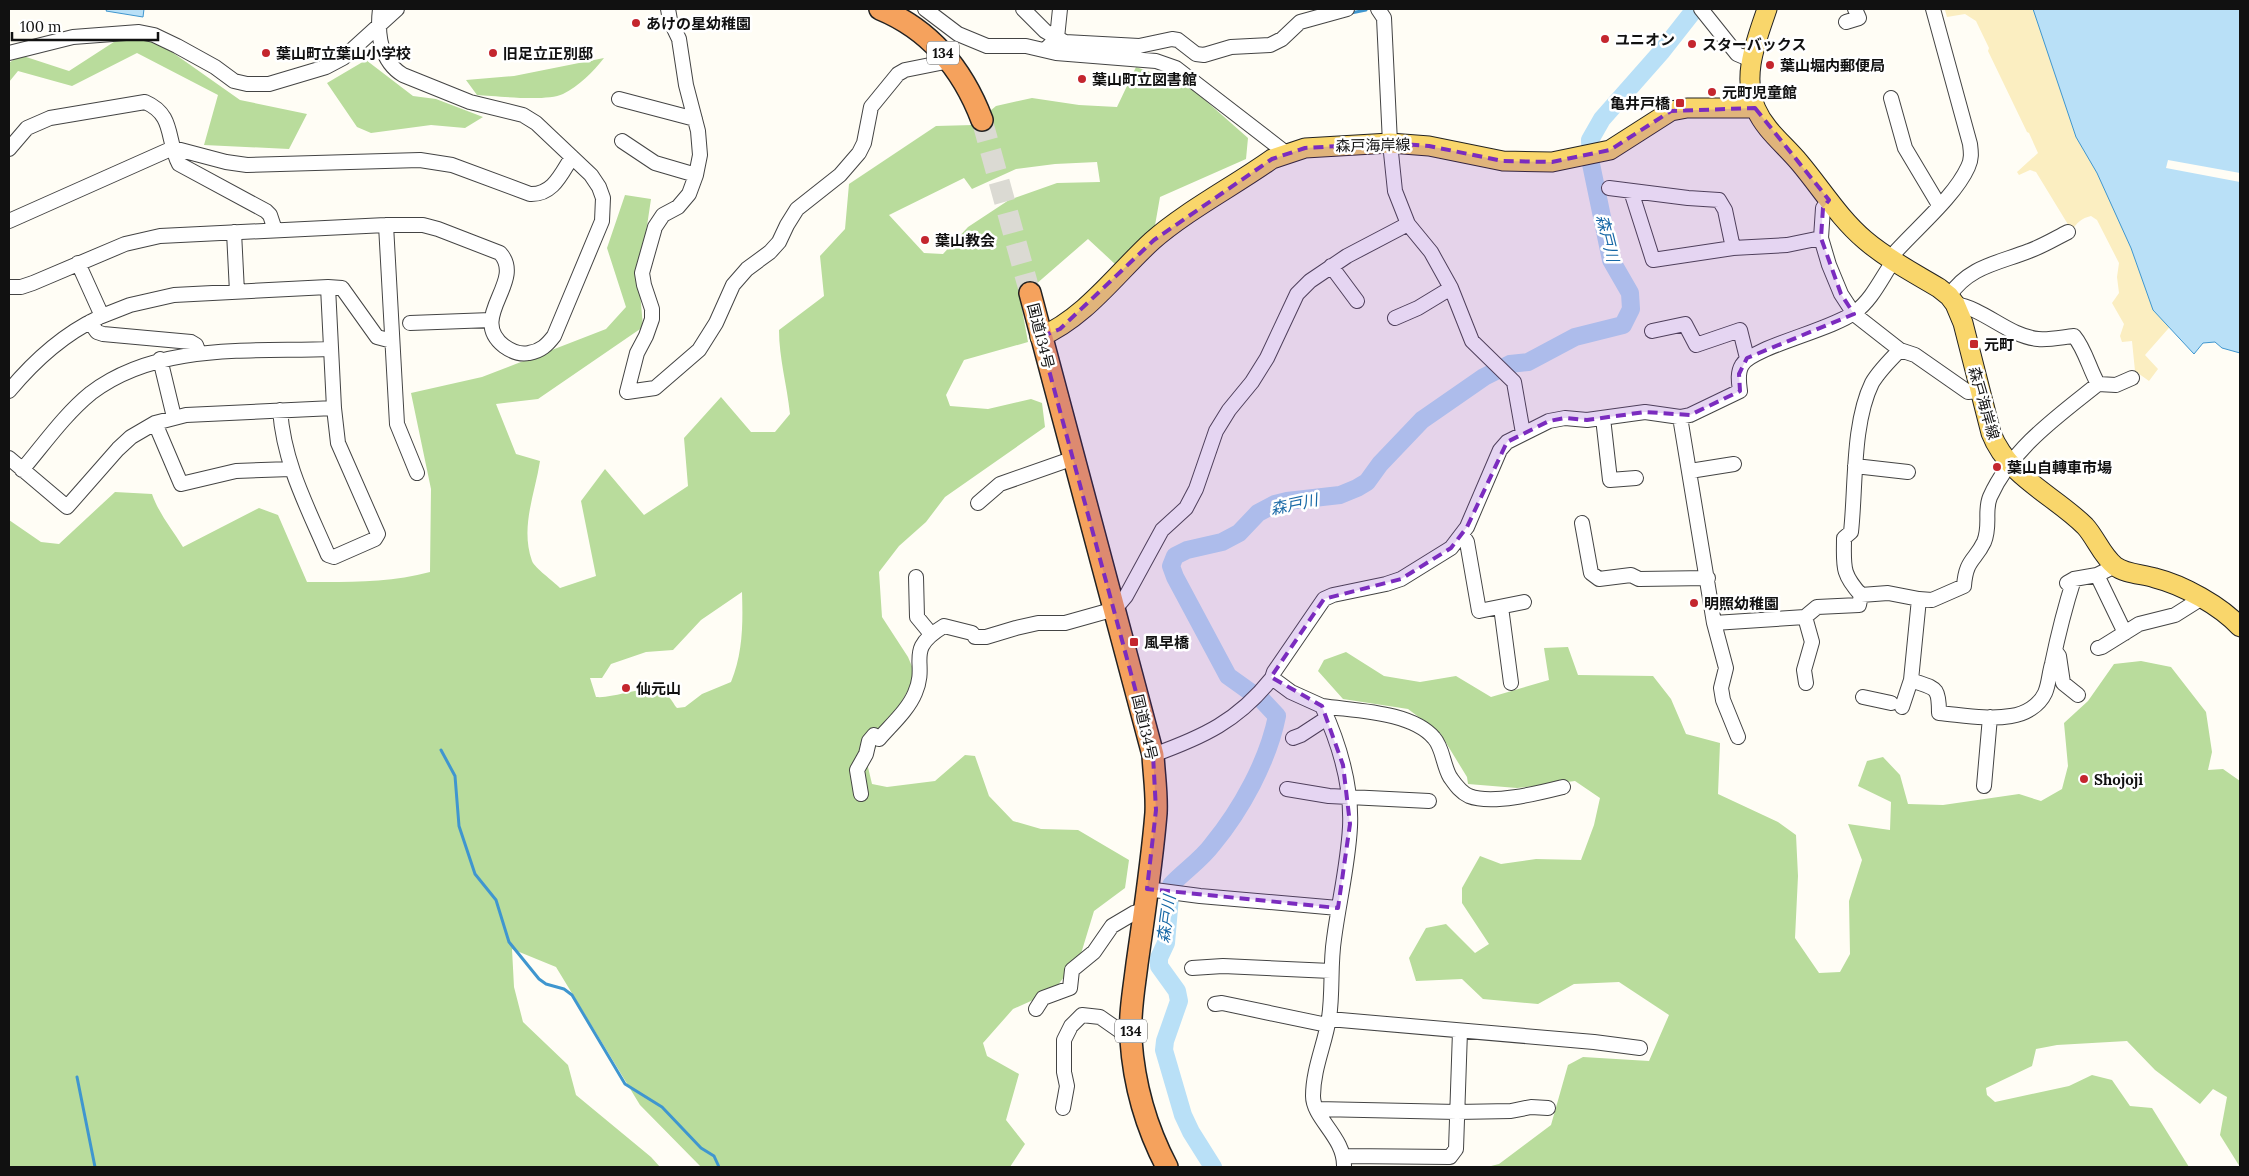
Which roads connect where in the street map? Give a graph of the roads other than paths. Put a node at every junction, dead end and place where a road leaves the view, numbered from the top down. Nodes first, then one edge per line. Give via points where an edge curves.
1 (380, 9) edge
2 (397, 9) edge
3 (668, 9) edge
4 (880, 9) edge
5 (925, 9) edge
6 (1022, 9) edge
7 (1060, 9) edge
8 (1348, 9) edge
9 (1379, 9) edge
10 (1768, 9) edge
11 (1855, 9) edge
12 (1933, 9) edge
13 (1702, 10) edge
14 (1846, 22) dead end
15 (378, 27) junction
16 (1051, 44) junction
17 (9, 52) edge
18 (1751, 60) junction
19 (950, 61) junction
20 (1891, 98) dead end
21 (618, 99) dead end
22 (1755, 108) junction
23 (695, 119) junction
24 (982, 120) tunnel mouth
25 (622, 141) dead end
26 (1390, 143) junction
27 (173, 148) junction
28 (9, 149) edge
29 (1286, 153) junction
30 (572, 157) junction
31 (696, 175) junction
32 (1609, 188) dead end
33 (1631, 191) junction
34 (1829, 200) junction
35 (1940, 205) junction
36 (9, 221) edge
37 (1408, 224) junction
38 (386, 225) junction
39 (275, 230) junction
40 (234, 232) junction
41 (2068, 232) dead end
42 (1821, 238) junction
43 (1734, 248) junction
44 (1892, 259) junction
45 (78, 263) junction
46 (1331, 266) junction
47 (9, 287) edge
48 (328, 287) junction
49 (1450, 288) junction
50 (236, 292) junction
51 (1030, 293) tunnel mouth
52 (1952, 300) junction
53 (1357, 302) dead end
54 (1854, 314) junction
55 (1395, 318) dead end
56 (96, 319) junction
57 (491, 320) junction
58 (410, 322) dead end
59 (1652, 330) dead end
60 (1040, 337) junction
61 (392, 341) junction
62 (331, 349) junction
63 (1900, 350) junction
64 (199, 353) junction
65 (1747, 358) junction
66 (160, 359) junction
67 (2132, 378) dead end
68 (2098, 384) junction
69 (9, 391) edge
70 (1980, 392) junction
71 (334, 408) junction
72 (280, 410) junction
73 (1680, 416) junction
74 (174, 417) junction
75 (1603, 418) junction
76 (155, 424) junction
77 (1523, 433) junction
78 (9, 458) edge
79 (1074, 458) junction
80 (1734, 464) dead end
81 (2011, 464) junction
82 (1855, 466) junction
83 (22, 470) junction
84 (291, 470) junction
85 (1690, 471) junction
86 (1908, 472) dead end
87 (417, 473) dead end
88 (1636, 478) dead end
89 (978, 503) dead end
90 (1582, 523) dead end
91 (1462, 534) junction
92 (2115, 566) junction
93 (2097, 575) junction
94 (916, 577) dead end
95 (1708, 578) junction
96 (1861, 595) junction
97 (2202, 598) junction
98 (1919, 600) junction
99 (1524, 602) dead end
100 (1501, 607) junction
101 (1115, 609) junction
102 (1806, 617) junction
103 (1714, 623) junction
104 (2240, 627) edge
105 (2125, 633) junction
106 (931, 634) junction
107 (2098, 648) dead end
108 (2055, 651) junction
109 (1272, 678) junction
110 (1911, 680) junction
111 (1511, 683) dead end
112 (1806, 683) dead end
113 (2078, 695) dead end
114 (1863, 697) dead end
115 (1324, 712) junction
116 (1990, 717) junction
117 (1738, 737) dead end
118 (1292, 738) dead end
119 (1153, 756) junction
120 (1984, 786) dead end
121 (1563, 787) dead end
122 (1287, 789) dead end
123 (861, 794) dead end
124 (1348, 797) junction
125 (1428, 801) dead end
126 (1156, 890) junction
127 (1338, 908) junction
128 (1144, 910) junction
129 (1192, 968) dead end
130 (1331, 971) junction
131 (1215, 1004) dead end
132 (1036, 1009) dead end
133 (1328, 1022) junction
134 (1460, 1030) junction
135 (1130, 1038) junction
136 (1640, 1048) dead end
137 (1063, 1108) dead end
138 (1548, 1108) dead end
139 (1317, 1109) junction
140 (1457, 1112) junction
141 (1344, 1162) edge
142 (1167, 1167) edge

1 - 15 street
2 - 15 street
3 - 23 street via 679,39
4 - 19 highway, 134 via 911,24
5 - 16 street via 953,30 987,46
6 - 16 street via 1045,31
7 - 16 street
8 - 16 street via 1300,22 1282,39 1270,45 1231,47 1204,55 1196,54 1172,39 1138,46
9 - 26 street via 1384,18
10 - 18 main road
11 - 14 street via 1858,18
12 - 35 street via 1972,154 1968,167
13 - 18 street via 1737,54
15 - 17 street via 343,58 326,68 268,84 234,81 177,46 139,32 72,37
15 - 30 street via 378,36 394,70 470,102 523,116 536,123
16 - 29 street via 1056,53 1156,61 1176,68
18 - 22 main road
19 - 24 highway, 134 via 968,88
19 - 31 street via 898,74 871,107 859,153 840,175 797,209 779,242 733,285 716,323 699,350 655,388 627,392 637,353 652,319 642,272 655,227 663,215 678,207 689,194
20 - 35 street via 1905,148
21 - 23 street
22 - 26 main road, 森戸海岸線 via 1671,111 1601,153 1532,163 1503,162 1429,146
22 - 34 main road via 1774,136
23 - 31 street via 700,155
25 - 31 street via 655,163
26 - 29 main road, 森戸海岸線 via 1305,148
26 - 37 street via 1395,191
27 - 28 street via 163,114 145,102 50,118 27,128
27 - 30 street via 248,165 420,160 452,165 530,194 538,194 553,186
27 - 36 street
27 - 39 street via 179,164 266,211
29 - 60 main road, 森戸海岸線 via 1272,159 1174,225 1060,328
30 - 57 street via 599,187 604,210 598,232 554,336 537,351 525,354 512,351 496,337
32 - 33 street
33 - 43 street via 1719,200
33 - 43 street via 1653,260
34 - 42 street via 1823,208
34 - 44 main road via 1866,241
35 - 44 street
37 - 46 street
37 - 49 street via 1431,252
38 - 39 street
38 - 57 street via 408,224 438,229 500,253 507,264 508,276
38 - 61 street
39 - 40 street
40 - 45 street via 142,239
40 - 50 street
41 - 52 street via 2030,251 1979,268 1954,288
42 - 43 street via 1788,245
42 - 54 street via 1841,294
44 - 52 main road
44 - 54 street via 1867,301
45 - 47 street via 33,283
45 - 56 street
46 - 53 street
46 - 101 street via 1297,294 1267,358 1216,431 1196,490 1186,508 1162,530 1126,596
48 - 50 street
48 - 61 street via 342,288 377,337
48 - 62 street
49 - 55 street
49 - 77 street via 1472,341 1512,379 1517,390
50 - 56 street via 159,298 130,305
51 - 60 highway, 国道134号 / 134
52 - 68 street via 2020,334 2038,339 2074,336
52 - 70 main road, 森戸海岸線 via 1963,323
54 - 63 street
54 - 65 street
56 - 64 street via 97,332 103,334 190,342 196,345
56 - 69 street via 47,350
57 - 58 street
59 - 65 street via 1685,324 1696,345 1740,330
60 - 79 highway, 国道134号 / 134
61 - 87 street via 396,424
62 - 64 street
62 - 71 street
63 - 70 street via 1915,355 1968,392
63 - 82 street via 1873,382 1867,396
64 - 66 street
65 - 73 street via 1739,374 1740,391 1690,415
66 - 74 street
66 - 83 street via 111,380 90,394
67 - 68 street via 2116,385
68 - 81 street via 2024,446
70 - 81 main road, 森戸海岸線 via 1994,441
71 - 72 street
71 - 84 street via 338,443 378,534 376,539 334,557 328,555
72 - 74 street
72 - 84 street
73 - 75 street via 1645,412
73 - 85 street
74 - 76 street
75 - 77 street via 1549,421
75 - 88 street via 1610,480
76 - 83 street via 131,437 118,449 67,507
76 - 84 street via 181,484 236,471
77 - 91 street via 1500,450
78 - 83 street
79 - 89 street via 1000,484
79 - 101 highway, 国道134号 / 134
80 - 85 street
81 - 92 main road, 森戸海岸線 via 2039,491 2075,517
81 - 98 street via 1990,496 1984,543 1970,560 1964,573 1964,586 1932,600
82 - 86 street
82 - 96 street via 1851,532 1844,538 1844,571 1848,581
85 - 95 street
90 - 95 street via 1591,573 1599,579 1631,575 1639,579
91 - 100 street via 1468,542 1480,611
91 - 109 street via 1451,548 1402,579 1324,599
92 - 93 street
92 - 97 main road via 2158,578
93 - 105 street
93 - 108 street via 2065,584 2050,646
94 - 106 street via 916,616
95 - 103 street
96 - 98 street via 1888,593
96 - 102 street via 1858,605 1817,607
97 - 104 main road via 2219,607
97 - 105 street via 2175,615 2139,624
98 - 110 street
99 - 100 street
100 - 111 street
101 - 106 street via 1065,623 1038,623 986,637 975,637 972,633 944,626
101 - 119 highway, 国道134号 / 134
102 - 103 street
102 - 112 street via 1812,642 1804,670
103 - 117 street via 1726,668 1721,688 1723,700
105 - 107 street
106 - 123 street via 922,644 919,655 915,693 879,739 874,736 869,740 857,770
108 - 113 street via 2059,656 2063,683
108 - 116 street via 2049,682 2037,704 2012,716
109 - 115 street
109 - 119 street via 1240,713 1188,742
110 - 114 street via 1897,705
110 - 116 street via 1936,690 1939,713
115 - 118 street via 1301,735
115 - 121 street via 1376,711 1419,726 1435,738 1449,774 1458,789 1469,796 1524,796
115 - 124 street via 1343,765
116 - 120 street
119 - 126 highway, 国道134号 / 134
122 - 124 street
124 - 125 street
124 - 127 street via 1349,834
126 - 127 street
126 - 128 highway, 国道134号 / 134
127 - 130 street
128 - 132 street via 1134,912 1112,926 1094,952 1072,970 1070,988 1043,998
128 - 135 highway, 国道134号 / 134
129 - 130 street via 1223,966
130 - 133 street
131 - 133 street
133 - 134 street
133 - 139 street via 1315,1079 1313,1100
134 - 136 street
134 - 140 street
135 - 137 street via 1100,1017 1082,1015 1064,1040 1064,1072 1068,1086
135 - 142 highway, 国道134号 / 134 via 1142,1106 1152,1137
138 - 140 street
139 - 140 street
139 - 141 street via 1335,1136
140 - 141 street via 1456,1149 1450,1157

